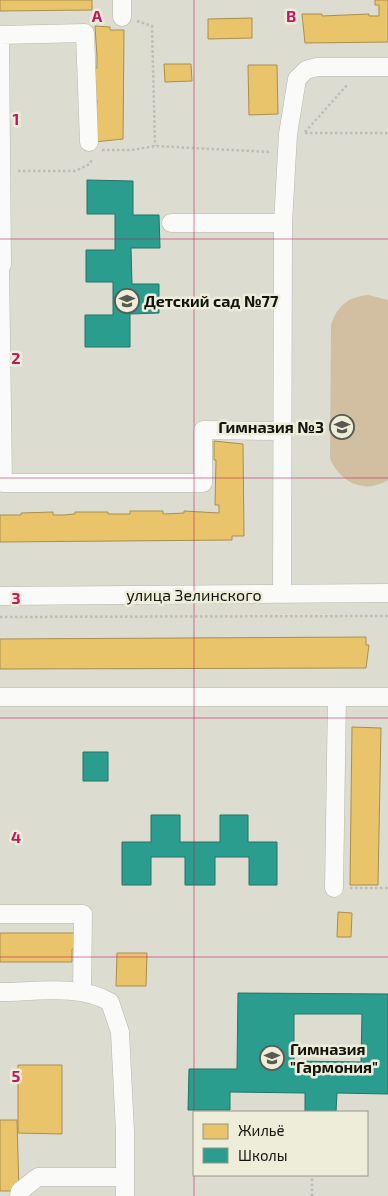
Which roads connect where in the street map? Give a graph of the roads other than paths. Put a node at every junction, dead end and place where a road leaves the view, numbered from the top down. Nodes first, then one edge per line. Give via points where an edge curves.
1 (388, 67) edge
2 (92, 150) road end
3 (1, 171) edge
4 (171, 223) dead end
5 (283, 223) junction
6 (1, 264) edge
7 (282, 431) junction
8 (388, 593) edge
9 (282, 594) junction
10 (0, 596) edge
11 (337, 696) junction
12 (388, 696) edge
13 (0, 697) edge
14 (334, 888) road end
15 (0, 914) edge
16 (0, 992) edge
17 (82, 992) junction
18 (124, 1177) junction
19 (19, 1196) edge
20 (125, 1196) edge

1 - 5 street via 317,67 306,70 297,79 294,89 296,134 287,154
2 - 3 street via 85,33 0,35
3 - 6 street
4 - 5 street
5 - 7 street
6 - 7 street via 3,483 203,483 203,430
7 - 9 street
8 - 9 street, улица Зелинского
9 - 10 street, улица Зелинского
11 - 12 street
11 - 13 street
11 - 14 street
15 - 17 street via 83,914
16 - 17 street
17 - 18 street via 97,994 110,1002 117,1017 122,1056
18 - 19 street via 38,1176 20,1191
18 - 20 street

